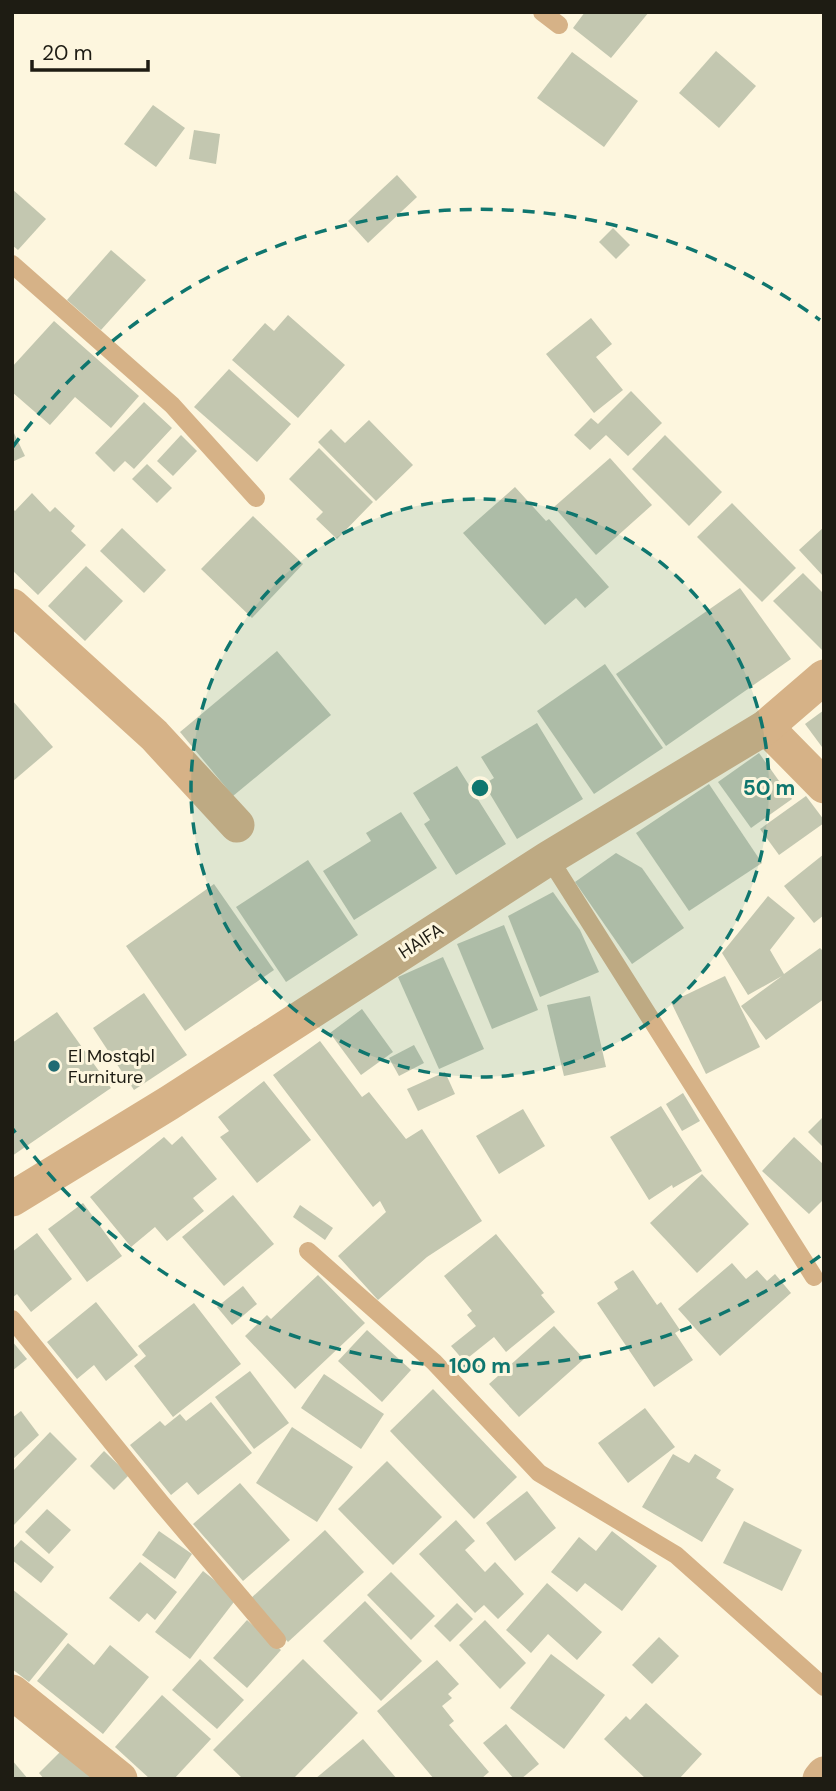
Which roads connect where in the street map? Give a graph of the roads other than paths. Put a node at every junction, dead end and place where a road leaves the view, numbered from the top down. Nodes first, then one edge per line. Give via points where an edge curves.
1 (542, 12) edge
2 (559, 24) dead end
3 (12, 264) edge
4 (256, 498) dead end
5 (12, 606) edge
6 (824, 677) edge
7 (766, 727) junction
8 (824, 786) edge
9 (237, 825) dead end
10 (550, 858) junction
11 (13, 1198) edge
12 (308, 1251) dead end
13 (814, 1277) dead end
14 (12, 1319) edge
15 (277, 1640) dead end
16 (824, 1688) edge
17 (12, 1692) edge
18 (824, 1774) edge
19 (120, 1779) edge
20 (820, 1779) edge

1 - 2 lane
3 - 4 lane via 172,405
5 - 9 street via 154,735
6 - 7 street, HAIFA
7 - 8 street
7 - 10 street, HAIFA
10 - 11 street, HAIFA
10 - 13 lane
12 - 16 lane via 435,1362 539,1473 676,1555
14 - 15 lane
17 - 19 street
18 - 20 street

